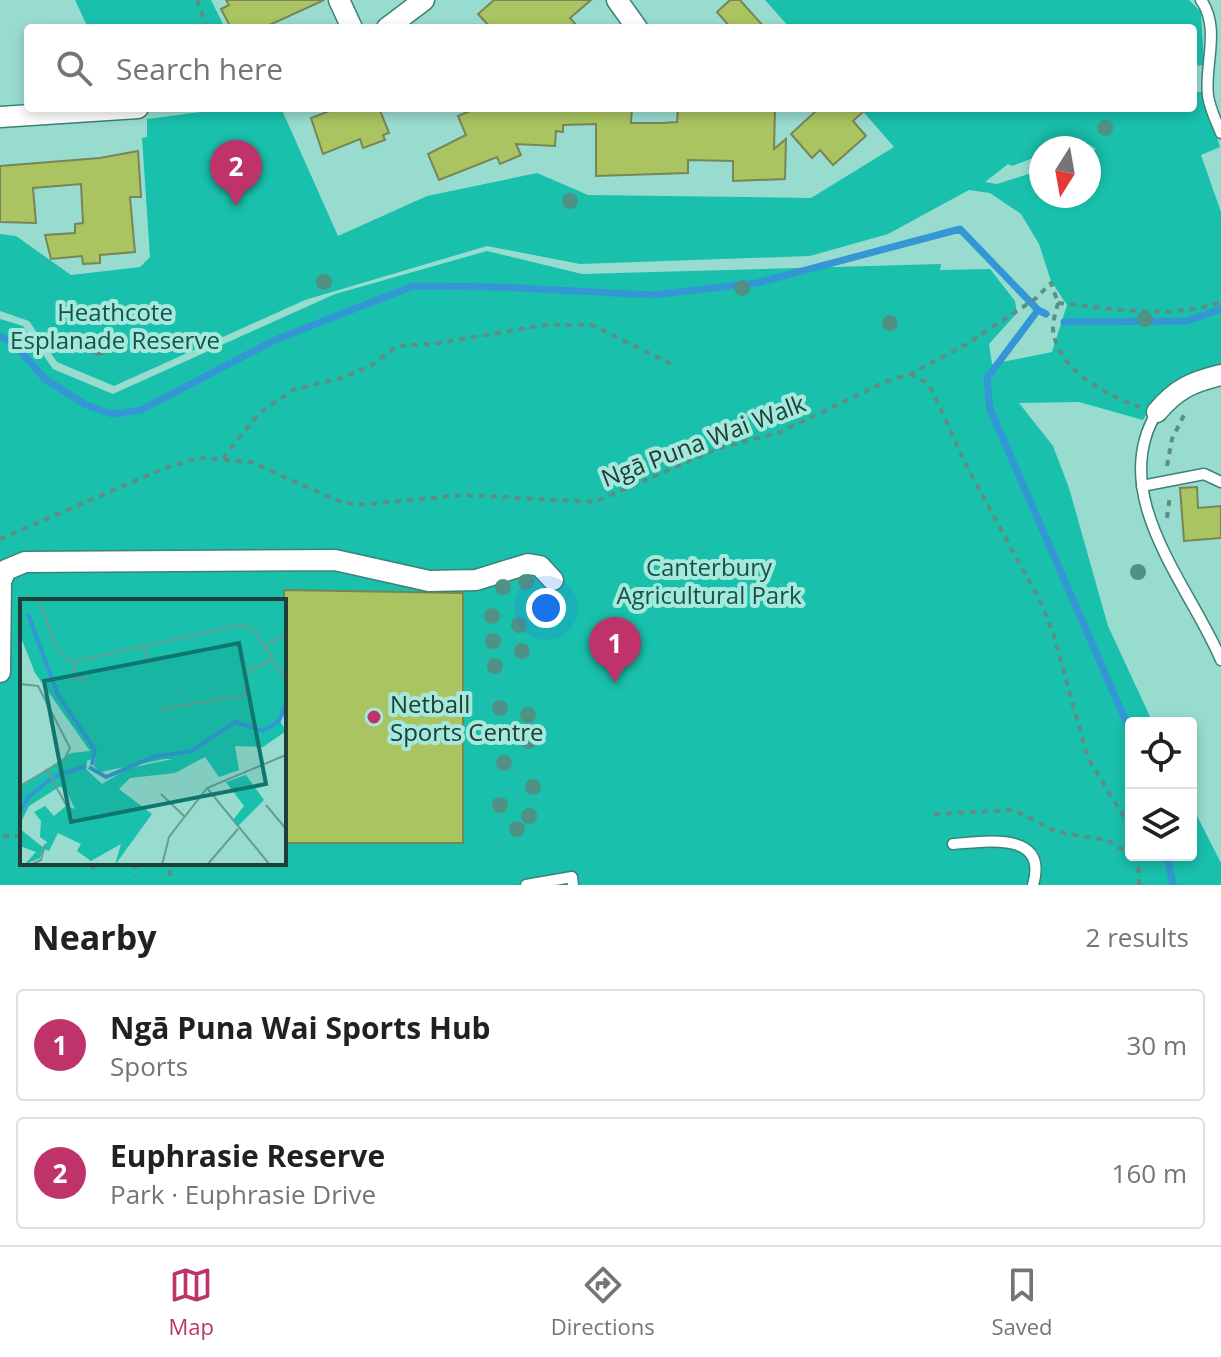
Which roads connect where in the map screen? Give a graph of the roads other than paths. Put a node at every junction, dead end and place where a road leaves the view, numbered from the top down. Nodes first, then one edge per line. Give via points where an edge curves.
1 (339, 0) edge
2 (424, 0) edge
3 (617, 0) edge
4 (1201, 0) edge
5 (350, 24) edge
6 (392, 24) edge
7 (634, 24) edge
8 (77, 112) edge
9 (0, 117) edge
10 (1221, 133) edge
11 (1221, 375) edge
12 (1157, 412) joint
13 (1221, 482) edge
14 (1142, 486) junction
15 (553, 580) dead end
16 (1217, 640) edge
17 (1221, 660) edge
18 (0, 672) edge
19 (953, 844) dead end
20 (573, 881) edge
21 (526, 885) edge
22 (1033, 885) edge

1 - 5 street
2 - 6 street
3 - 7 street
4 - 10 lane via 1212,53 1208,95
8 - 9 street
11 - 12 street via 1189,383
12 - 14 lane via 1142,449
13 - 14 lane via 1204,474
14 - 16 lane via 1163,550
15 - 18 street via 535,564 476,580 429,581 335,560 25,562 6,570 1,581
16 - 17 lane
19 - 22 lane via 1016,843 1035,867
20 - 21 lane

